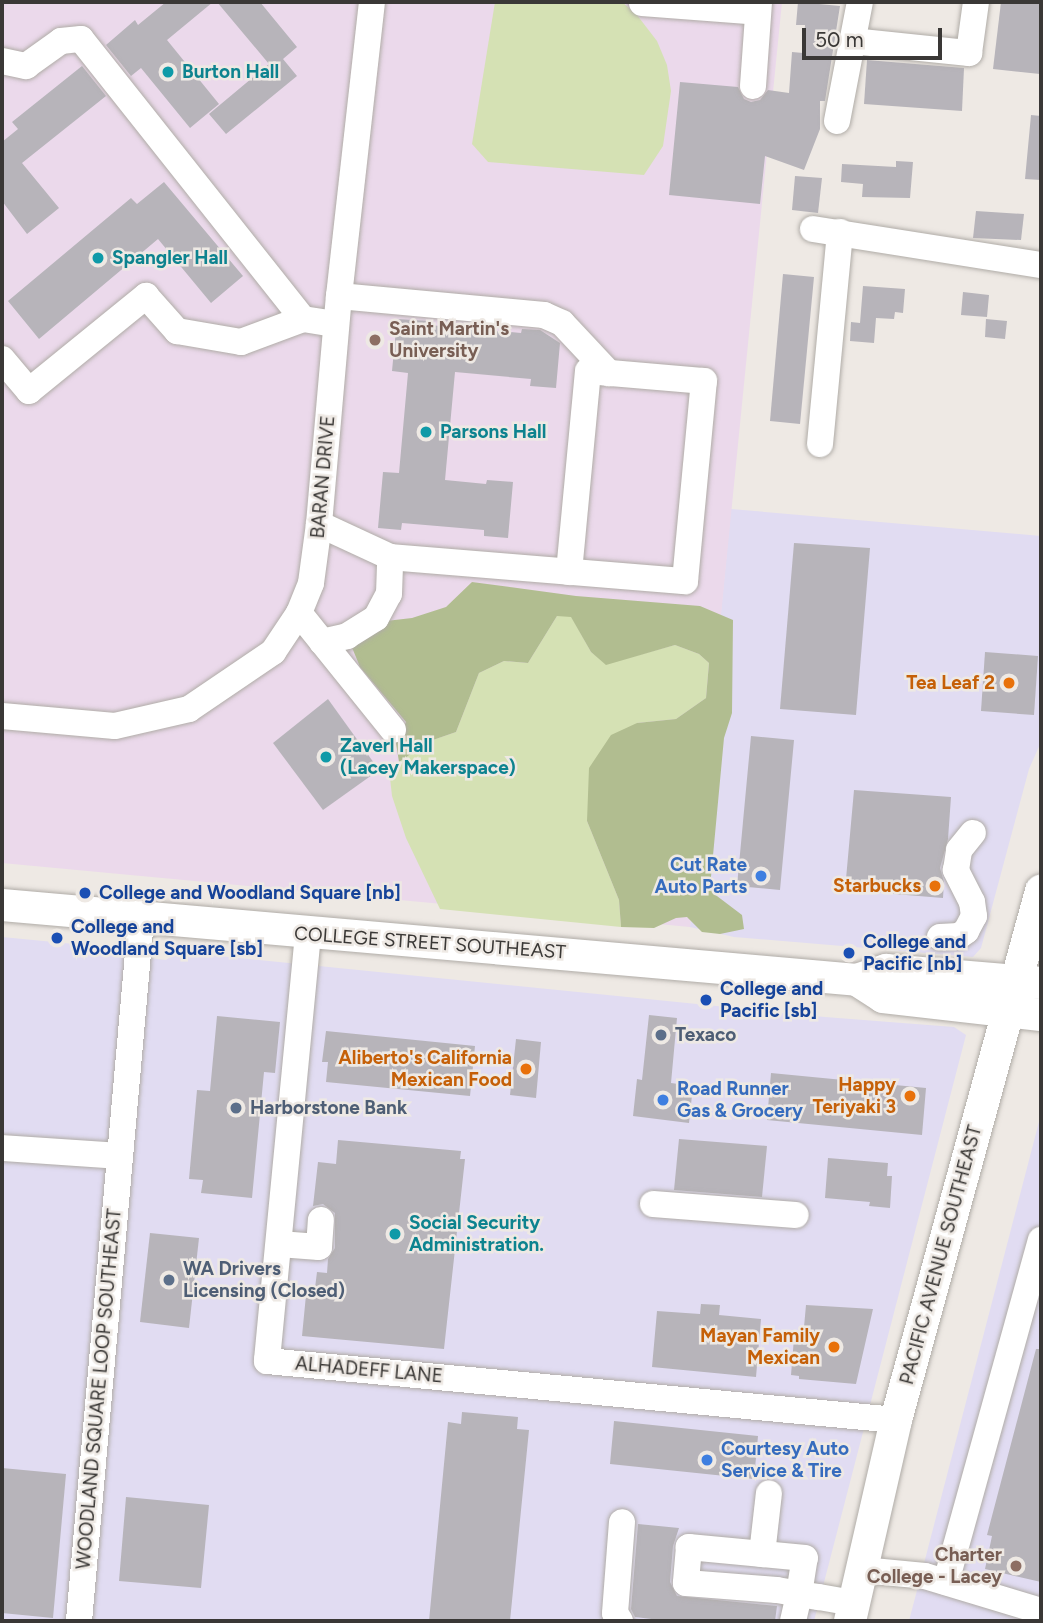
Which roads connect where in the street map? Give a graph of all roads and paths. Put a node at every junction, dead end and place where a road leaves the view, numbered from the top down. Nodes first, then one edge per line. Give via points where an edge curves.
1 (372, 2) edge
2 (860, 2) edge
3 (976, 2) edge
4 (642, 3) edge
5 (759, 7) edge
6 (852, 41) junction
7 (2, 61) edge
8 (753, 86) dead end
9 (837, 121) dead end
10 (813, 229) dead end
11 (840, 232) junction
12 (1041, 265) edge
13 (339, 296) junction
14 (303, 319) junction
15 (336, 324) junction
16 (2, 359) edge
17 (609, 373) junction
18 (820, 444) dead end
19 (319, 524) junction
20 (390, 557) junction
21 (569, 572) junction
22 (299, 613) junction
23 (322, 642) junction
24 (2, 716) edge
25 (393, 730) dead end
26 (973, 833) dead end
27 (1041, 891) edge
28 (2, 905) edge
29 (141, 919) junction
30 (308, 934) junction
31 (940, 937) dead end
32 (858, 980) junction
33 (1029, 982) edge
34 (1007, 1013) junction
35 (1041, 1016) edge
36 (2, 1148) edge
37 (118, 1156) junction
38 (653, 1204) dead end
39 (796, 1215) dead end
40 (321, 1220) dead end
41 (1041, 1240) edge
42 (279, 1244) junction
43 (896, 1420) junction
44 (769, 1493) dead end
45 (622, 1522) dead end
46 (762, 1554) junction
47 (862, 1570) junction
48 (946, 1582) junction
49 (799, 1594) junction
50 (1041, 1611) edge
51 (852, 1612) edge
52 (1012, 1612) edge
53 (79, 1621) edge
54 (620, 1621) edge
55 (793, 1621) edge

1 - 13 street, BARAN DRIVE
2 - 6 street
3 - 6 street via 968,53
4 - 5 street
5 - 8 street
6 - 9 street
7 - 14 street via 26,66 61,41 81,39
10 - 11 street
11 - 12 street
11 - 18 street
13 - 15 street, BARAN DRIVE
13 - 17 street via 544,315 562,323
14 - 15 street
14 - 16 street via 241,342 177,331 146,296 29,391
15 - 19 street, BARAN DRIVE
17 - 21 street via 588,371
17 - 21 street via 704,381 685,581
19 - 20 street
19 - 22 street, BARAN DRIVE via 311,583
20 - 21 street
20 - 23 street via 389,594 376,618 347,636
22 - 23 street
22 - 24 street, BARAN DRIVE via 273,652 190,709 115,726
23 - 25 street
26 - 31 street via 959,850 956,870 974,916 959,936
27 - 33 main road, PACIFIC AVENUE SOUTHEAST
28 - 29 main road, COLLEGE STREET SOUTHEAST
29 - 30 main road, COLLEGE STREET SOUTHEAST
29 - 37 street, WOODLAND SQUARE LOOP SOUTHEAST
30 - 32 main road, COLLEGE STREET SOUTHEAST
30 - 42 street, ALHADEFF LANE
32 - 33 main road, COLLEGE STREET SOUTHEAST via 886,970
32 - 34 main road, COLLEGE STREET SOUTHEAST via 883,998
33 - 34 main road, PACIFIC AVENUE SOUTHEAST
34 - 35 main road, COLLEGE STREET SOUTHEAST
34 - 43 main road, PACIFIC AVENUE SOUTHEAST
36 - 37 street
37 - 53 street, WOODLAND SQUARE LOOP SOUTHEAST
38 - 39 street
40 - 42 street via 318,1247
41 - 48 street
42 - 43 street, ALHADEFF LANE via 268,1361
43 - 47 main road, PACIFIC AVENUE SOUTHEAST
44 - 46 street
45 - 54 street via 615,1613
46 - 49 street via 805,1558
46 - 49 street via 689,1547 686,1583
47 - 48 street
47 - 51 main road, PACIFIC AVENUE SOUTHEAST
48 - 52 street
49 - 51 street
49 - 55 street
50 - 52 street

